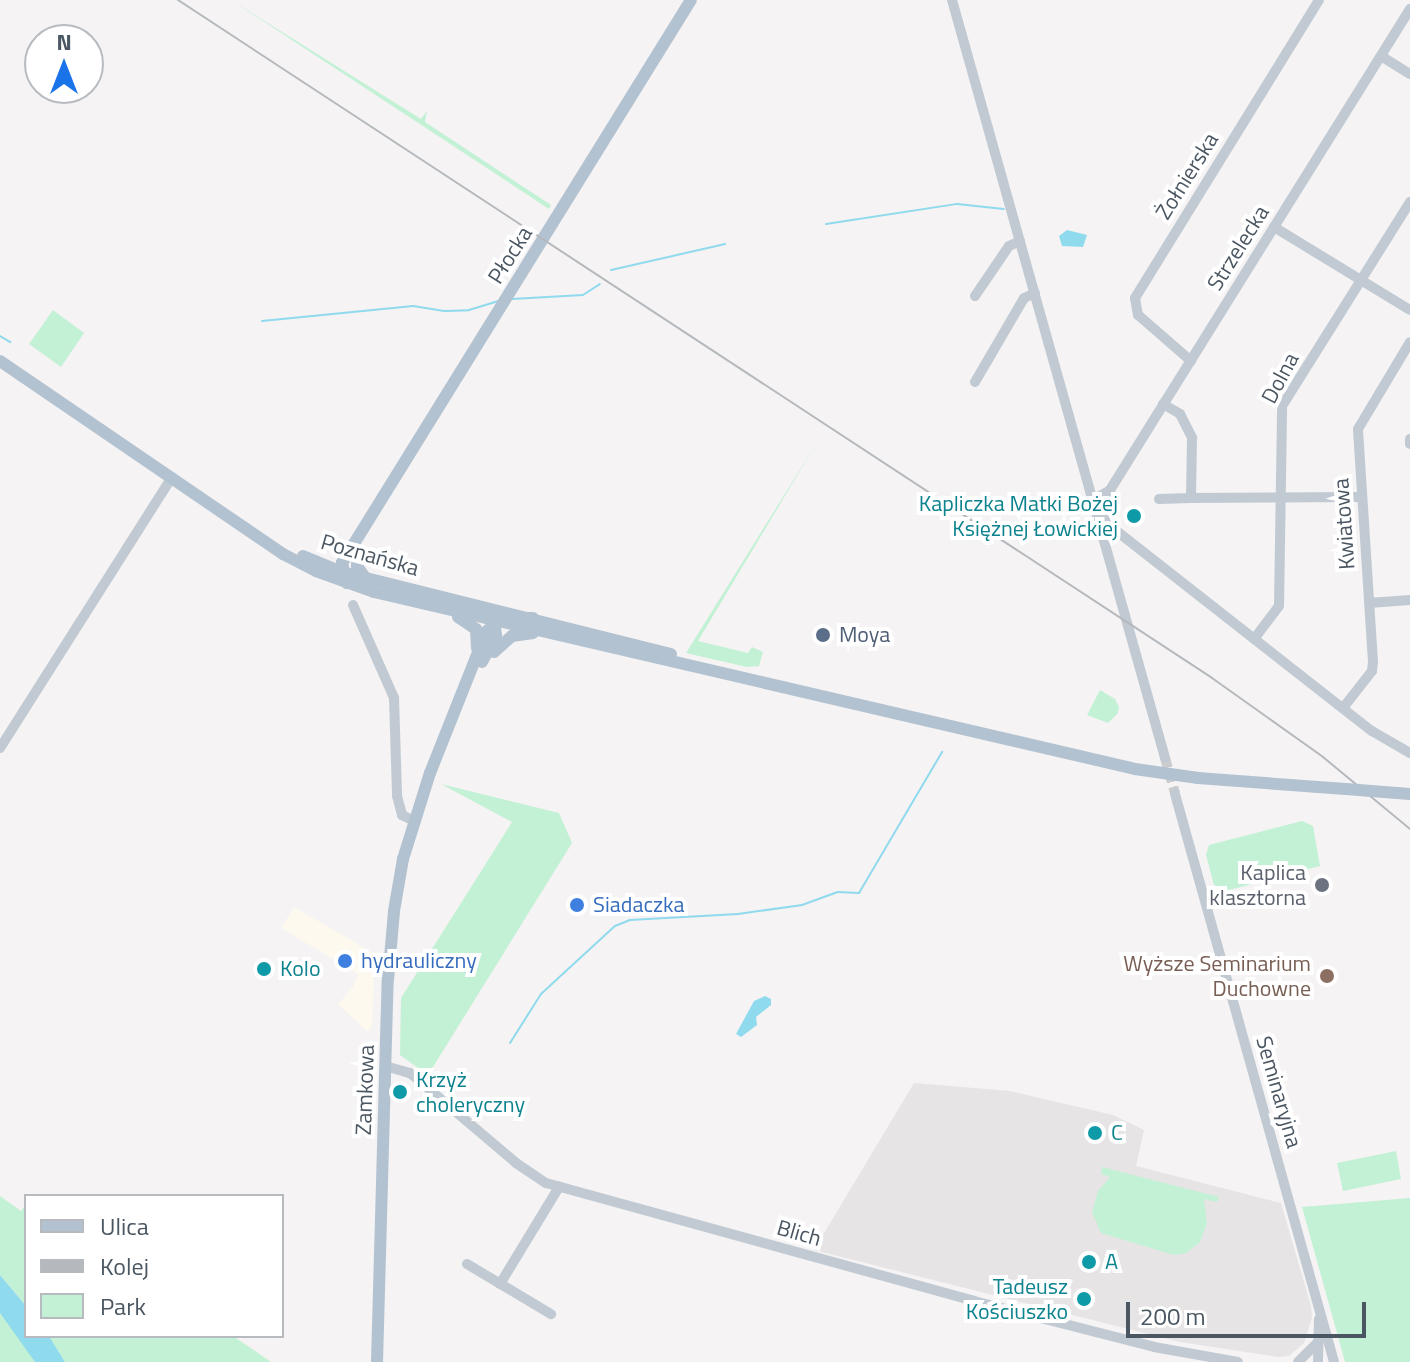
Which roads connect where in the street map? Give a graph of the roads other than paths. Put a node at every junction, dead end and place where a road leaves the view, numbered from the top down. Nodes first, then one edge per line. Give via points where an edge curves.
1 (691, 0) edge
2 (952, 0) edge
3 (1319, 0) edge
4 (1410, 9) edge
5 (1381, 56) junction
6 (1410, 74) edge
7 (1410, 202) edge
8 (1274, 227) junction
9 (1020, 241) junction
10 (1362, 280) junction
11 (1035, 293) junction
12 (975, 296) dead end
13 (1410, 310) edge
14 (1410, 342) edge
15 (0, 361) edge
16 (1191, 361) junction
17 (975, 382) dead end
18 (1163, 404) junction
19 (172, 477) junction
20 (1108, 493) junction
21 (1362, 497) junction
22 (1191, 498) junction
23 (1280, 498) junction
24 (1159, 499) dead end
25 (1093, 500) junction
26 (209, 502) junction
27 (1106, 529) junction
28 (363, 531) junction
29 (357, 550) junction
30 (340, 571) junction
31 (364, 576) junction
32 (1410, 600) edge
33 (1369, 603) junction
34 (353, 605) dead end
35 (484, 607) junction
36 (445, 609) junction
37 (533, 618) junction
38 (496, 621) junction
39 (542, 632) junction
40 (1254, 639) junction
41 (476, 667) junction
42 (720, 670) junction
43 (1343, 708) junction
44 (0, 748) edge
45 (1410, 753) edge
46 (1165, 758) tunnel mouth
47 (1404, 793) edge
48 (1175, 794) tunnel mouth
49 (414, 821) junction
50 (385, 1066) junction
51 (559, 1187) junction
52 (467, 1264) dead end
53 (500, 1284) junction
54 (1319, 1309) junction
55 (551, 1314) dead end
56 (1318, 1342) junction
57 (377, 1362) edge
58 (1238, 1362) edge
59 (1298, 1362) edge
60 (1318, 1362) edge
61 (1334, 1362) edge

1 - 28 main road, Płocka
2 - 9 street
3 - 16 street, Żołnierska via 1135,298 1138,315
4 - 5 street, Strzelecka
5 - 6 street
5 - 8 street, Strzelecka
7 - 10 street, Dolna
8 - 10 street
8 - 16 street, Strzelecka
9 - 11 street
9 - 12 street via 1009,246
10 - 13 street
10 - 23 street, Dolna via 1282,406
11 - 17 street via 1024,298
11 - 25 street
14 - 21 street, Kwiatowa via 1358,429
15 - 19 main road, Poznańska
16 - 18 street, Strzelecka
18 - 20 street, Strzelecka
18 - 22 street via 1189,425
19 - 26 main road, Poznańska
19 - 44 street
20 - 25 street
20 - 27 street
21 - 23 street
21 - 33 street, Kwiatowa
22 - 23 street
22 - 24 street
23 - 40 street, Dolna via 1279,606
25 - 27 street
26 - 30 main road, Poznańska via 288,549
26 - 30 main road, Poznańska via 316,571
27 - 40 street
27 - 46 street
28 - 29 main road, Płocka
28 - 30 main road, Płocka
29 - 30 main road, Płocka via 351,565
29 - 31 main road via 357,566
30 - 31 main road, Poznańska
30 - 36 main road, Poznańska
31 - 35 main road, Poznańska
32 - 33 street
33 - 43 street, Kwiatowa via 1372,671
34 - 49 street via 394,698 397,796 402,815
35 - 37 main road, Poznańska
35 - 38 main road
36 - 38 main road, Poznańska
36 - 41 main road, Zamkowa via 476,629
37 - 38 main road, Poznańska
37 - 42 main road, Poznańska
38 - 39 main road, Poznańska
38 - 41 main road, Zamkowa via 486,632
39 - 41 main road, Zamkowa via 504,640
39 - 42 main road, Poznańska
40 - 43 street
41 - 49 main road, Zamkowa
42 - 47 main road, Poznańska, bridge via 1167,775
43 - 45 street
48 - 54 street, Seminaryjna
49 - 50 main road, Zamkowa via 393,920
50 - 51 street, Blich via 410,1073 516,1163
50 - 57 main road, Zamkowa
51 - 53 street
51 - 58 street, Blich via 989,1305 1154,1347
52 - 53 street
53 - 55 street
54 - 56 street, Seminaryjna
54 - 61 street, Seminaryjna
56 - 59 street
56 - 60 street, Seminaryjna

